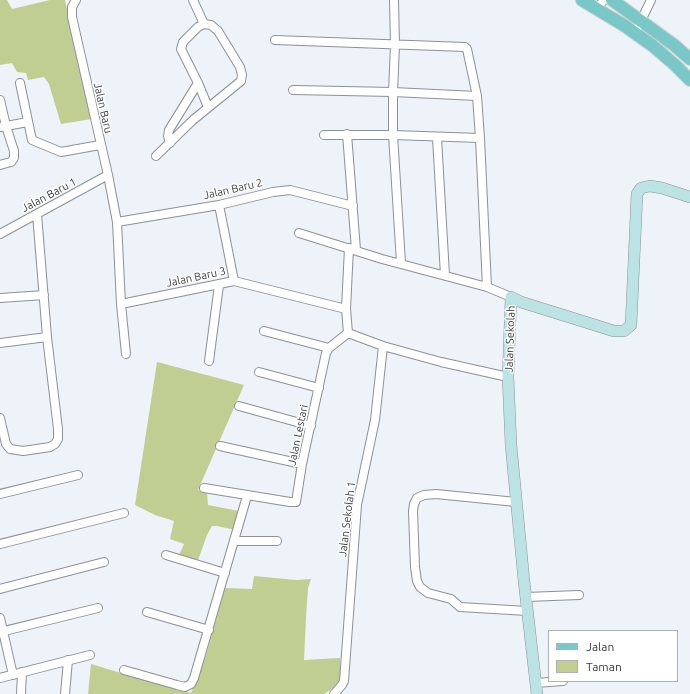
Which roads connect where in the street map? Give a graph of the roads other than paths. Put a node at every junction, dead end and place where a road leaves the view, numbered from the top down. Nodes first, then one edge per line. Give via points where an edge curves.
1 (76, 0) edge
2 (193, 0) edge
3 (394, 0) edge
4 (612, 0) edge
5 (651, 0) edge
6 (593, 2) edge
7 (642, 21) junction
8 (204, 24) junction
9 (634, 33) junction
10 (660, 35) junction
11 (275, 40) dead end
12 (395, 45) junction
13 (653, 46) junction
14 (690, 59) edge
15 (690, 80) edge
16 (20, 83) dead end
17 (198, 83) junction
18 (293, 90) dead end
19 (393, 92) junction
20 (477, 96) junction
21 (0, 100) edge
22 (208, 107) junction
23 (28, 122) junction
24 (3, 126) edge
25 (347, 134) junction
26 (324, 135) dead end
27 (393, 135) junction
28 (437, 138) junction
29 (480, 138) junction
30 (170, 143) junction
31 (100, 145) junction
32 (156, 156) dead end
33 (0, 165) edge
34 (108, 175) junction
35 (690, 196) edge
36 (219, 205) junction
37 (353, 206) junction
38 (37, 214) junction
39 (117, 222) junction
40 (0, 234) edge
41 (299, 234) dead end
42 (353, 249) junction
43 (401, 263) junction
44 (445, 275) junction
45 (234, 280) junction
46 (219, 285) junction
47 (487, 287) junction
48 (44, 294) junction
49 (511, 297) junction
50 (0, 298) edge
51 (121, 304) junction
52 (346, 309) junction
53 (264, 331) dead end
54 (348, 333) junction
55 (47, 337) junction
56 (0, 343) edge
57 (383, 346) junction
58 (329, 348) junction
59 (126, 354) dead end
60 (209, 361) dead end
61 (259, 372) dead end
62 (508, 377) junction
63 (319, 388) junction
64 (239, 406) dead end
65 (0, 418) edge
66 (311, 426) junction
67 (220, 446) dead end
68 (302, 464) junction
69 (78, 475) dead end
70 (204, 488) dead end
71 (0, 494) edge
72 (248, 496) junction
73 (516, 502) junction
74 (124, 513) dead end
75 (234, 541) junction
76 (277, 542) dead end
77 (0, 544) edge
78 (166, 555) dead end
79 (104, 562) dead end
80 (225, 574) junction
81 (0, 589) edge
82 (579, 595) dead end
83 (526, 597) junction
84 (98, 608) dead end
85 (527, 611) junction
86 (147, 612) dead end
87 (0, 618) edge
88 (209, 630) junction
89 (2, 632) edge
90 (90, 655) dead end
91 (68, 660) junction
92 (124, 670) dead end
93 (22, 672) junction
94 (12, 675) junction
95 (0, 678) edge
96 (550, 682) edge
97 (536, 683) junction
98 (20, 694) edge
99 (65, 694) edge
100 (334, 694) edge
101 (537, 694) edge

1 - 31 street, Jalan Baru via 72,7 72,17
2 - 8 street
3 - 12 street
4 - 7 main road
5 - 7 street
6 - 9 main road
7 - 9 street
7 - 10 main road
8 - 17 street via 181,45
8 - 22 street via 211,25 218,31 238,64 242,76 241,81
9 - 13 main road
10 - 13 main road via 651,33
10 - 14 main road
11 - 12 street
12 - 19 street
12 - 20 street via 465,47
13 - 15 main road
16 - 23 street
17 - 22 street
17 - 30 street via 169,130
18 - 19 street
19 - 20 street
19 - 27 street
20 - 29 street
21 - 24 street
22 - 30 street
23 - 24 street
23 - 31 street via 32,140 61,152
24 - 33 street via 14,151 14,158 11,162
25 - 26 street
25 - 27 street
25 - 37 street
27 - 28 street
27 - 43 street
28 - 29 street
28 - 44 street
29 - 47 street
30 - 32 street
31 - 34 street, Jalan Baru
34 - 38 street, Jalan Baru 1
34 - 39 street, Jalan Baru
35 - 49 street, Jalan Sekolah via 650,186 641,188 637,194 630,325 624,330 614,331
36 - 37 street, Jalan Baru 2 via 255,195 290,190
36 - 39 street, Jalan Baru 2
36 - 45 street
37 - 42 street
38 - 40 street, Jalan Baru 1
38 - 48 street
39 - 51 street, Jalan Baru
41 - 42 street
42 - 43 street
42 - 52 street
43 - 44 street
44 - 47 street
45 - 46 street, Jalan Baru 3
45 - 52 street, Jalan Baru 3
46 - 51 street, Jalan Baru 3
46 - 60 street
47 - 49 street
48 - 50 street
48 - 55 street
49 - 62 street, Jalan Sekolah
51 - 59 street, Jalan Baru
52 - 54 street
53 - 58 street
54 - 57 street
54 - 58 street
55 - 56 street
55 - 65 street via 58,439 50,447 23,451 10,449 6,444
57 - 62 street
57 - 100 street, Jalan Sekolah 1 via 375,420 358,505 344,680
58 - 63 street, Jalan Lestari
61 - 63 street
62 - 73 street, Jalan Sekolah
63 - 66 street, Jalan Lestari
64 - 66 street
66 - 68 street, Jalan Lestari
67 - 68 street
68 - 72 street, Jalan Lestari via 295,503
69 - 71 street
70 - 72 street
72 - 75 street
73 - 83 street, Jalan Sekolah
73 - 85 street via 436,494 417,498 413,511 415,567 420,587 451,599 460,606
74 - 77 street
75 - 76 street
75 - 80 street
78 - 80 street
79 - 81 street
80 - 88 street
82 - 83 street
83 - 85 street, Jalan Sekolah
84 - 89 street
85 - 97 street, Jalan Sekolah
86 - 88 street
87 - 89 street
88 - 92 street via 194,678 191,684 185,687
89 - 94 street
90 - 91 street
91 - 93 street
91 - 99 street
93 - 94 street
93 - 98 street
94 - 95 street
96 - 97 street
97 - 101 street, Jalan Sekolah

